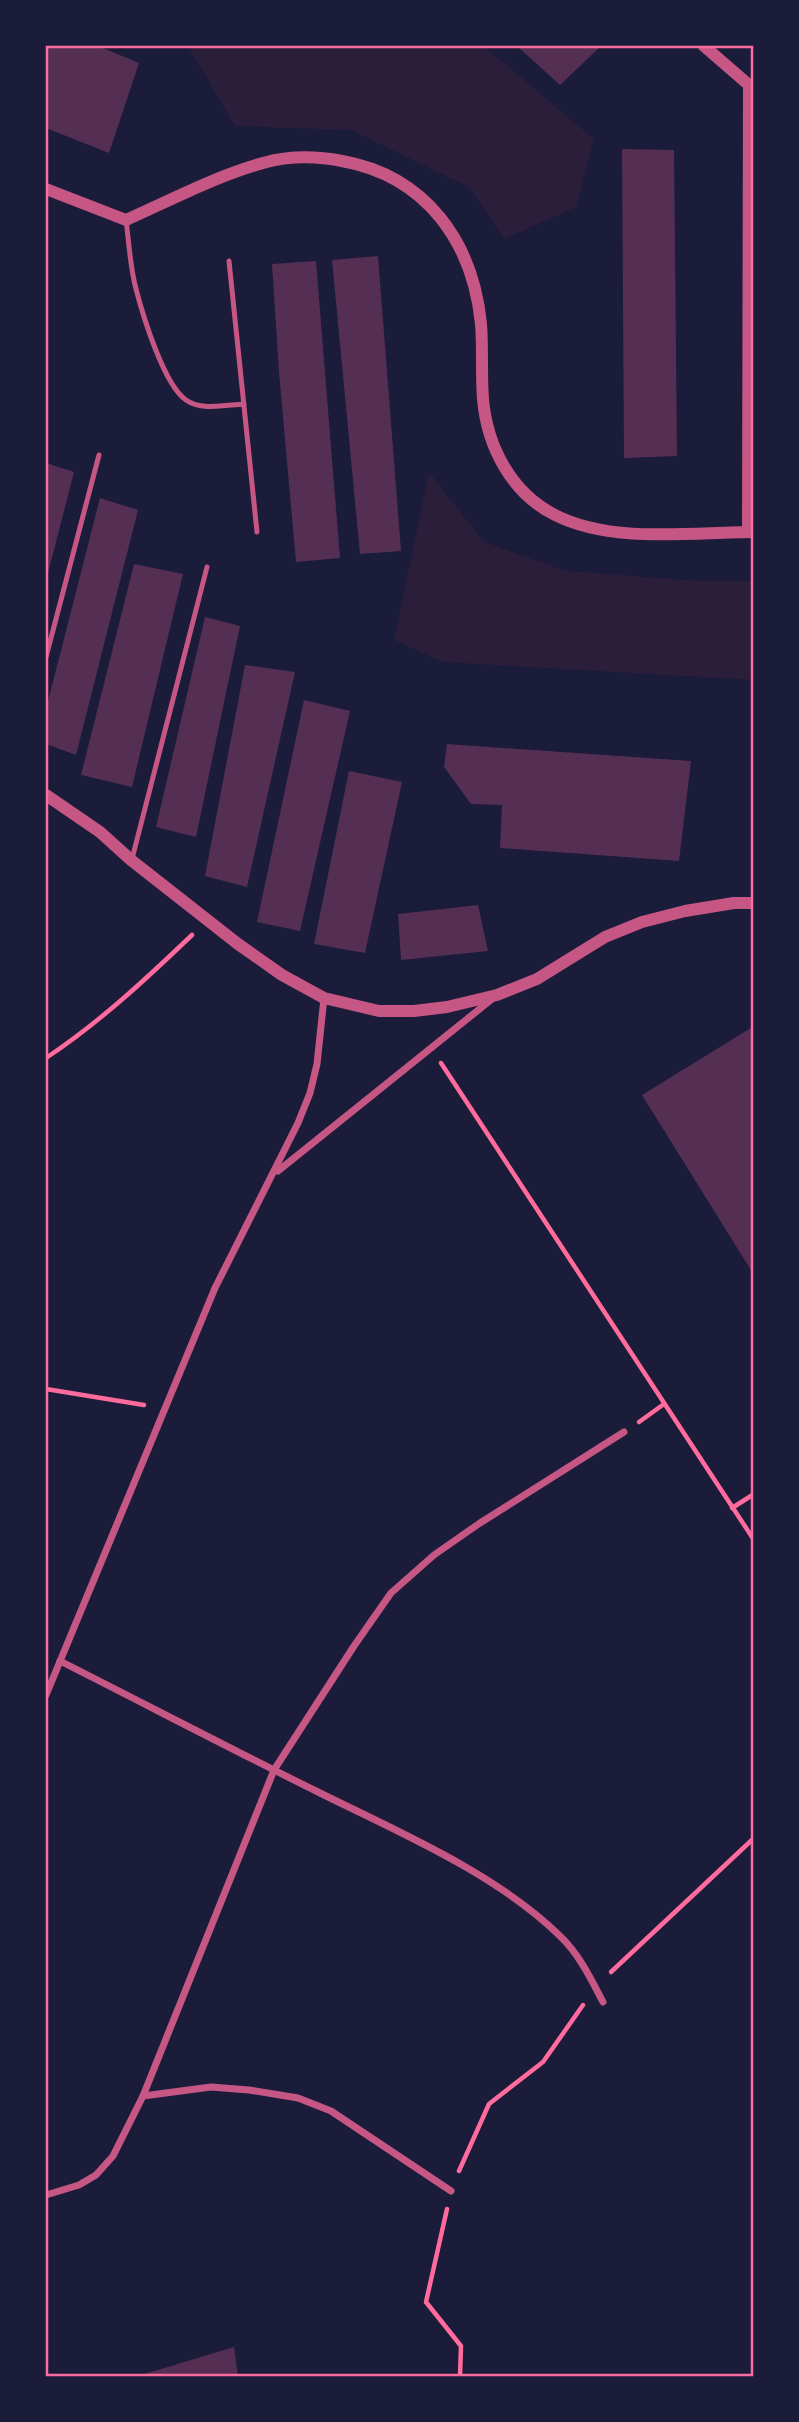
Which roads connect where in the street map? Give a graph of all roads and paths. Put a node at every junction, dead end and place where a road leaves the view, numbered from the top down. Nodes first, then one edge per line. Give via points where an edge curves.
1 (704, 46) edge
2 (751, 85) edge
3 (46, 189) edge
4 (126, 220) junction
5 (229, 261) dead end
6 (244, 404) junction
7 (99, 455) dead end
8 (257, 532) dead end
9 (751, 532) edge
10 (207, 567) dead end
11 (46, 657) edge
12 (46, 795) edge
13 (131, 860) junction
14 (754, 903) edge
15 (208, 920) junction
16 (497, 995) junction
17 (324, 998) junction
18 (431, 1048) junction
19 (46, 1058) edge
20 (275, 1174) junction
21 (46, 1389) edge
22 (664, 1404) junction
23 (166, 1408) junction
24 (624, 1432) joint
25 (754, 1494) edge
26 (732, 1508) junction
27 (754, 1540) edge
28 (60, 1661) junction
29 (46, 1695) edge
30 (274, 1770) junction
31 (754, 1838) edge
32 (595, 1987) junction
33 (603, 2002) dead end
34 (143, 2096) junction
35 (451, 2191) junction
36 (46, 2195) edge
37 (460, 2376) edge

1 - 2 street
2 - 9 street
3 - 4 street
4 - 6 lane via 135,287 172,386 187,402 206,407
4 - 9 street via 265,162 316,156 356,163 390,176 438,213 473,279 481,324 483,400 491,439 504,468 525,494 555,515 598,529 643,534
5 - 6 lane
6 - 8 lane
7 - 11 lane
10 - 13 lane
12 - 13 street
13 - 15 street
14 - 16 street via 685,911 642,922 605,937 537,979
15 - 17 street via 282,975
15 - 19 path via 126,998
16 - 17 street via 414,1011 379,1011
16 - 18 street
17 - 20 street via 310,1093
18 - 20 street
18 - 22 path
20 - 23 street via 215,1288
21 - 23 path
22 - 24 path
22 - 26 path
23 - 28 street
24 - 30 street via 480,1523 391,1593
25 - 26 path
26 - 27 path
28 - 29 street
28 - 30 street
30 - 32 street via 405,1835 522,1903 562,1937
30 - 34 street
31 - 32 path
32 - 33 street
32 - 35 path via 543,2062 489,2104
34 - 35 street via 211,2087 298,2098 331,2111
34 - 36 street via 113,2156 96,2175
35 - 37 path via 426,2302 461,2346

